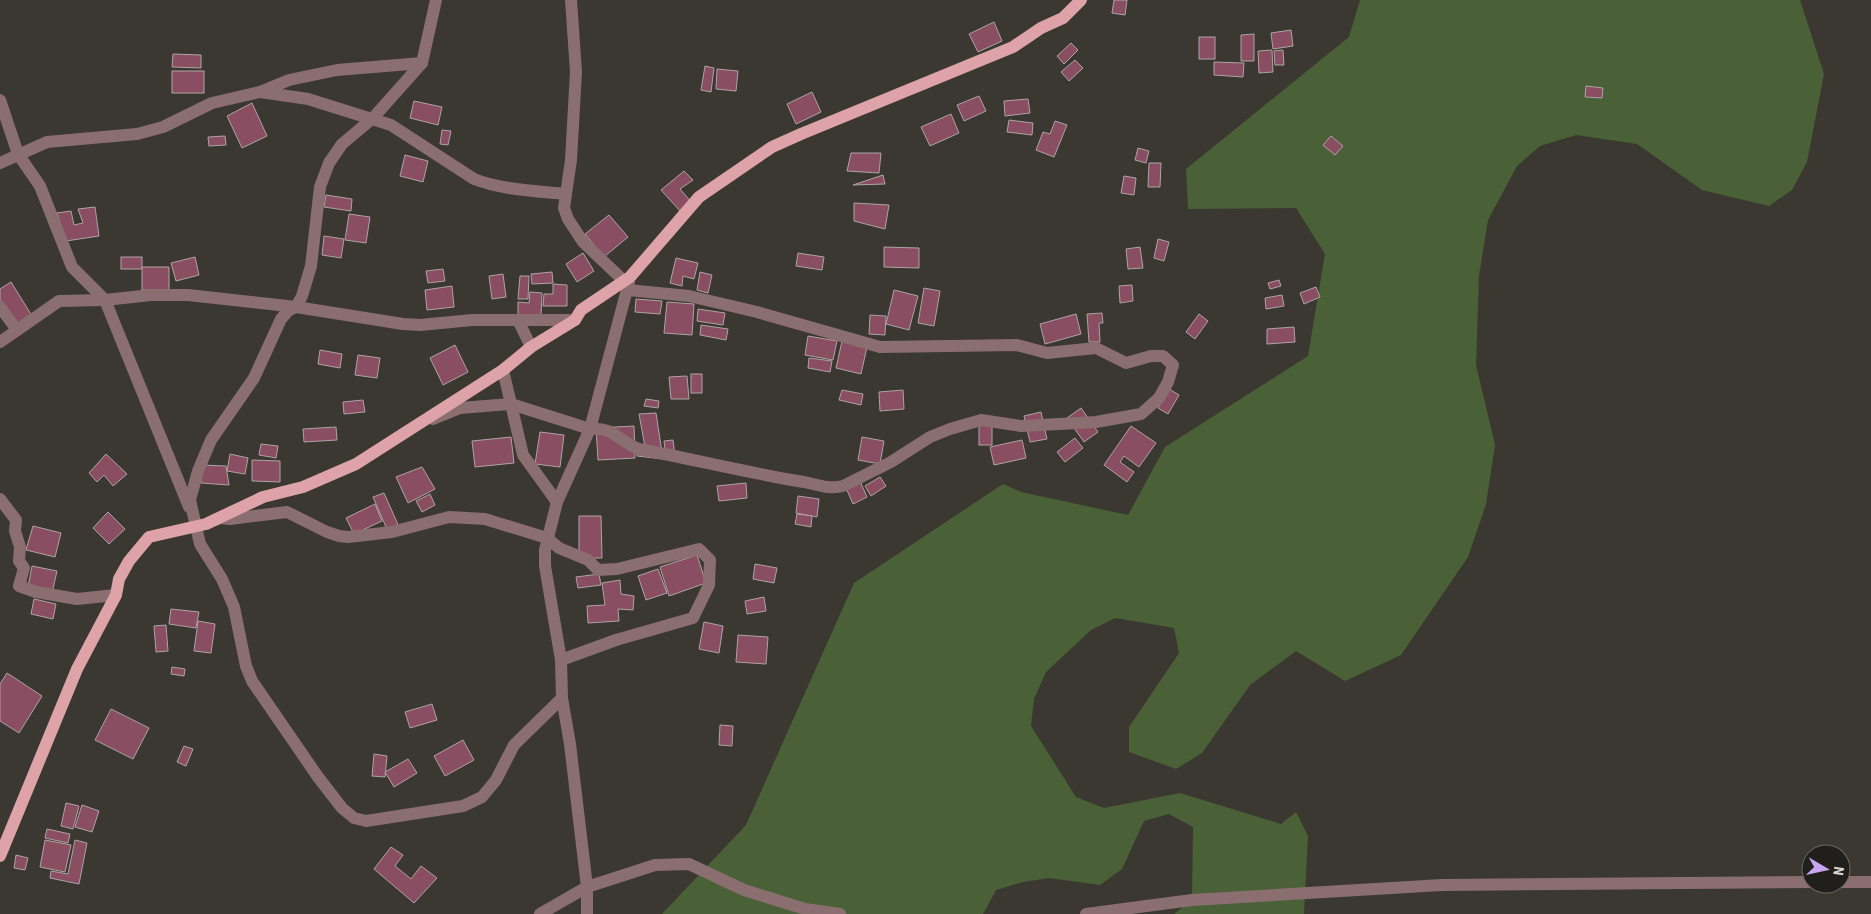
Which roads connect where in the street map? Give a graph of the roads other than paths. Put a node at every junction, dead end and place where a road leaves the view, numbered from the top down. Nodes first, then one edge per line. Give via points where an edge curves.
1 (436, 0) edge
2 (571, 0) edge
3 (1082, 0) edge
4 (422, 62) junction
5 (260, 92) junction
6 (0, 100) edge
7 (374, 118) junction
8 (18, 154) junction
9 (0, 163) edge
10 (566, 194) junction
11 (627, 282) junction
12 (105, 300) junction
13 (0, 307) edge
14 (296, 307) junction
15 (518, 320) junction
16 (575, 320) junction
17 (17, 330) junction
18 (0, 342) edge
19 (531, 347) junction
20 (503, 370) junction
21 (511, 404) junction
22 (417, 426) junction
23 (590, 430) junction
24 (0, 499) edge
25 (557, 502) junction
26 (201, 526) junction
27 (547, 538) junction
28 (116, 595) junction
29 (561, 660) junction
30 (562, 698) junction
31 (0, 856) edge
32 (1801, 882) edge
33 (1851, 882) edge
34 (1871, 882) edge
35 (587, 887) junction
36 (540, 914) edge
37 (587, 914) edge
38 (840, 914) edge
39 (1086, 914) edge

1 - 4 street
2 - 10 street via 576,72
3 - 11 main road via 1063,18 1013,47 772,147 699,197
4 - 5 street via 337,70 289,80
4 - 7 street
5 - 7 street via 308,99
5 - 8 street via 212,103 163,127 137,134 47,142
6 - 8 street
7 - 10 street via 400,130 474,179 519,189
7 - 14 street via 342,144 329,163 320,187 310,266
8 - 9 street
8 - 12 street via 40,186 72,267
10 - 11 street via 564,208 583,242
11 - 16 main road via 581,310
11 - 23 street
11 - 23 street via 756,312 880,347 1017,345 1047,353 1096,348 1126,363 1164,356 1173,365 1160,398 1141,414 1096,422 1021,426 981,420 930,437 891,462 835,488 639,449 629,446 612,432 601,428
12 - 14 street via 188,295
12 - 17 street via 59,301
12 - 26 street
13 - 17 street
14 - 15 street via 420,325
14 - 26 street via 281,319 254,378 211,440 190,500
15 - 16 street
15 - 19 street
16 - 19 main road
17 - 18 street
19 - 20 main road
20 - 21 street
20 - 22 main road
21 - 22 street via 460,408
21 - 23 street
21 - 25 street via 523,455
22 - 26 main road via 356,464 302,486 263,497
23 - 25 street
24 - 28 street via 16,520 19,561 24,568 19,586 77,599
25 - 27 street
26 - 27 street via 220,518 287,512 327,532 348,537 392,532 449,517 462,517 485,519
26 - 28 main road via 149,537 119,579
26 - 30 street via 200,544 222,579 234,607 252,681 318,777 354,818 366,821 464,806 482,797 496,780 514,745
27 - 29 street via 544,566
27 - 29 street via 560,548 588,560 598,570 617,569 699,549 710,560 709,585 693,618
28 - 31 main road via 77,669
29 - 30 street
30 - 35 street
32 - 39 street via 1442,885 1192,900
33 - 34 street
35 - 36 street
35 - 37 street
35 - 38 street via 655,866 689,864 744,890 805,909

